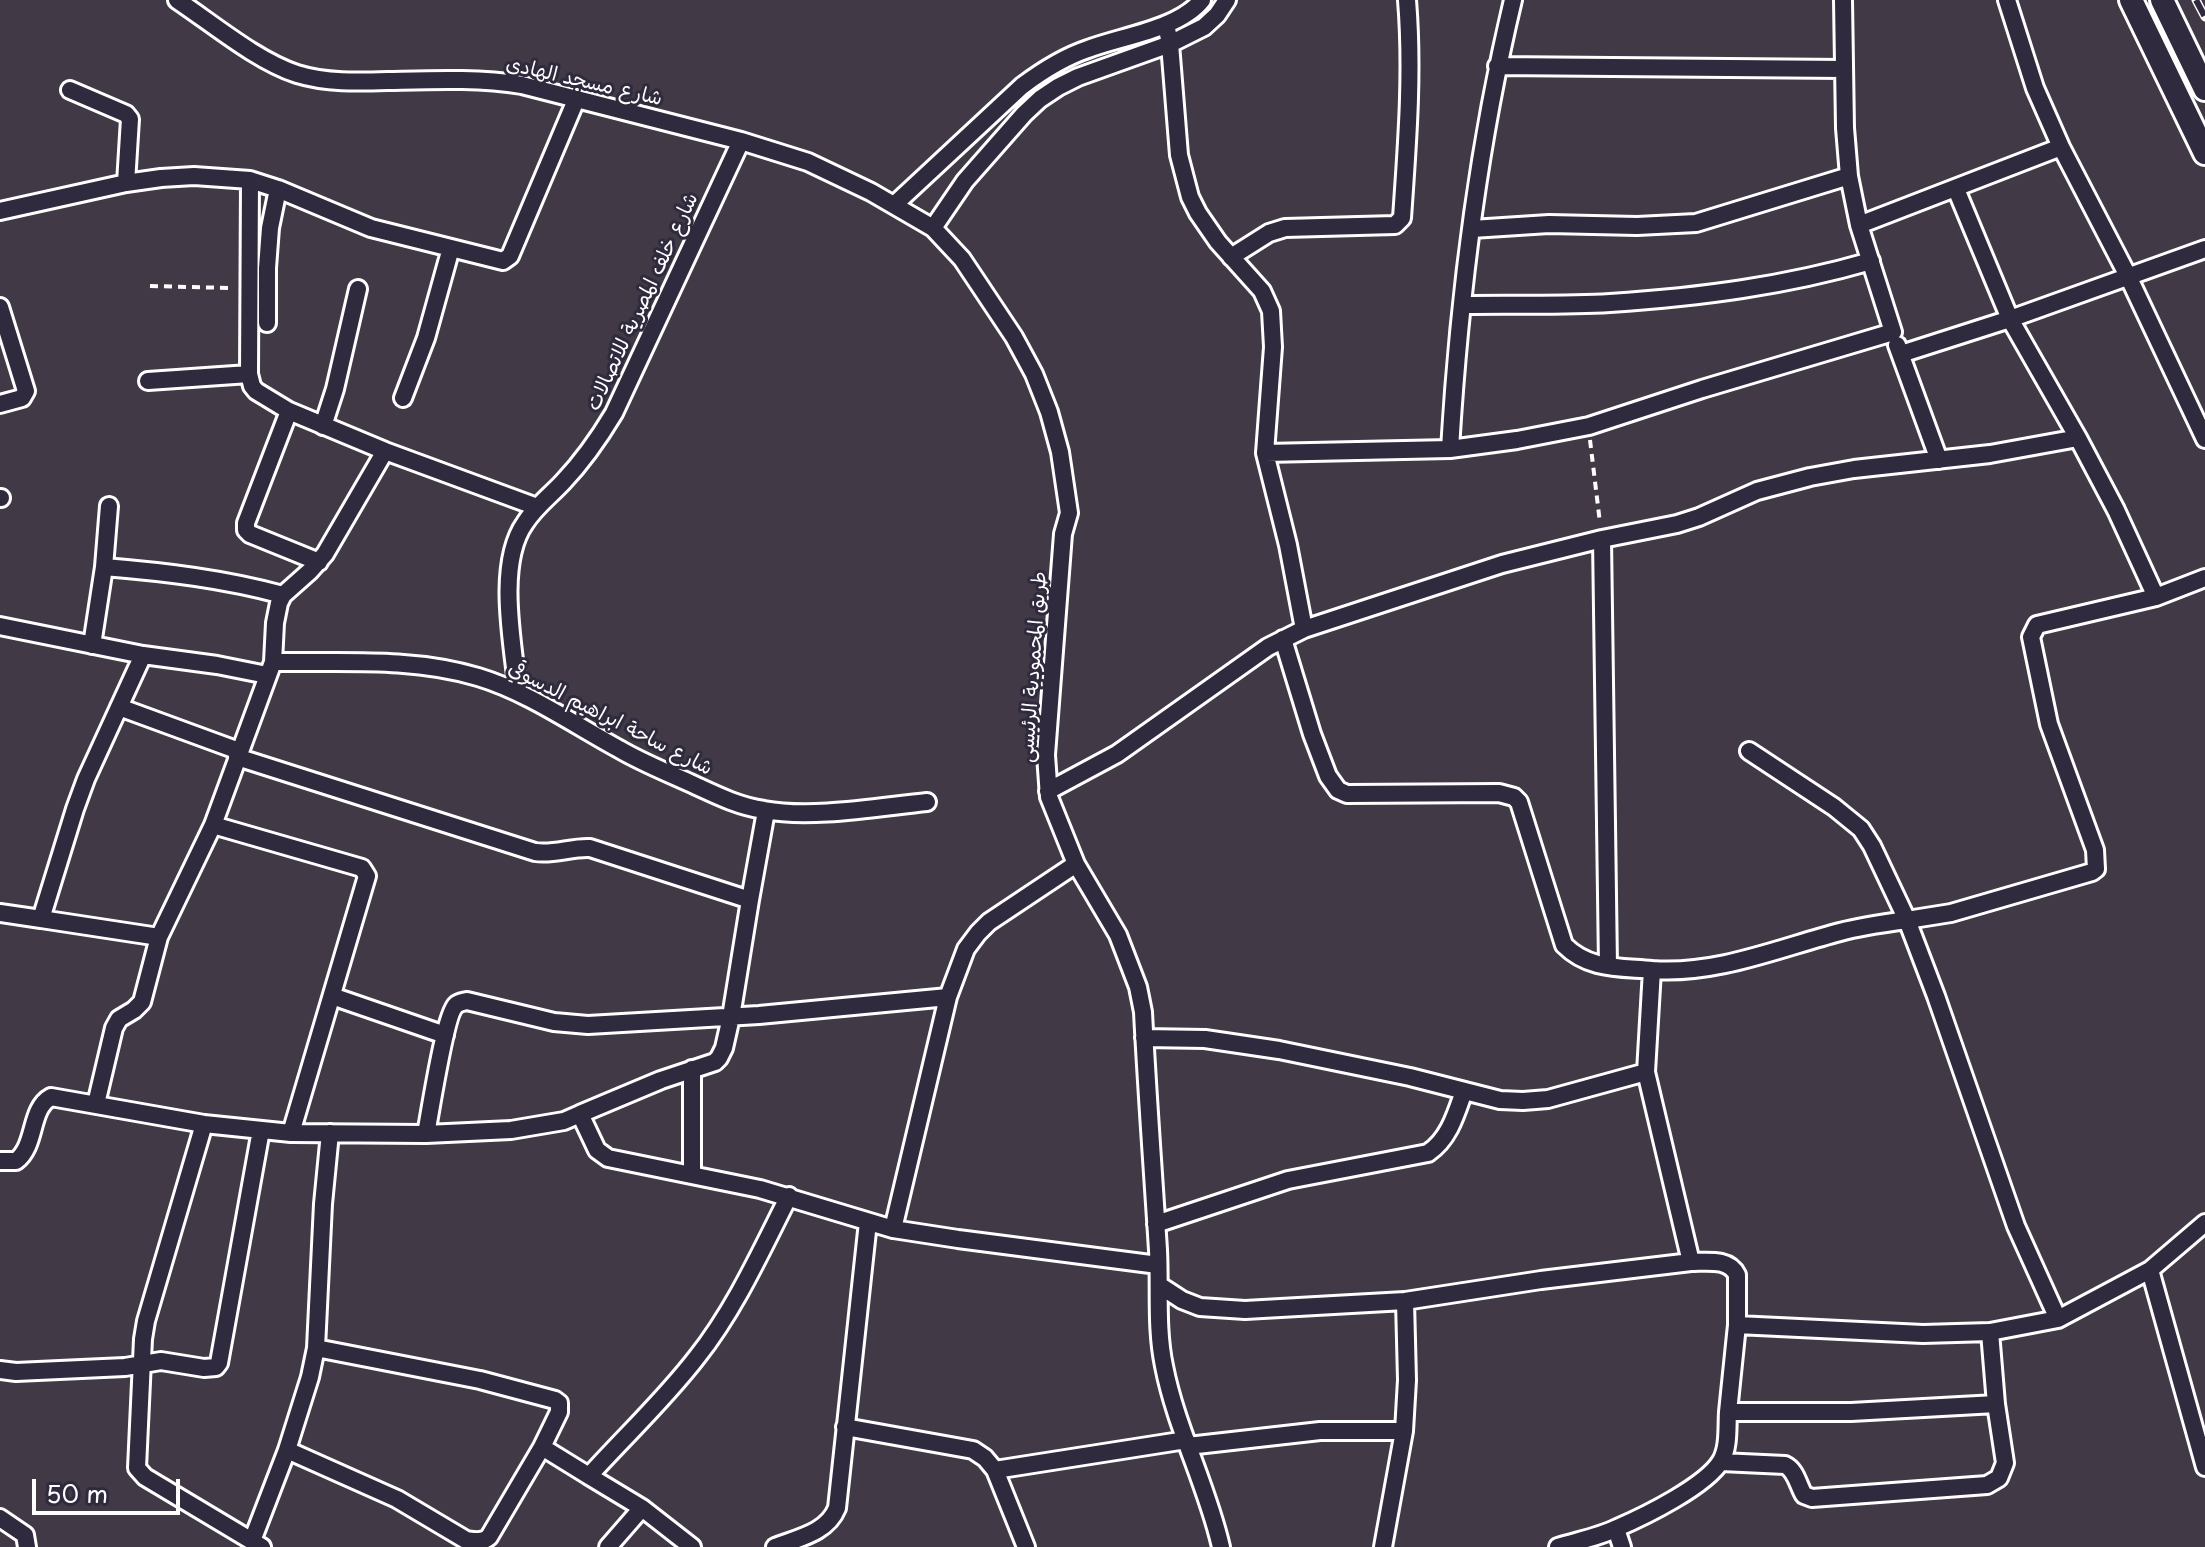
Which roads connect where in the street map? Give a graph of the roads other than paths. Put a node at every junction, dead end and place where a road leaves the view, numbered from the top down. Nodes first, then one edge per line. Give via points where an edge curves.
1 (177, 0) edge
2 (1202, 0) edge
3 (1227, 0) edge
4 (1407, 0) edge
5 (1513, 0) edge
6 (1843, 0) edge
7 (2007, 0) edge
8 (2131, 0) edge
9 (2162, 0) edge
10 (1166, 24) junction
11 (1170, 44) junction
12 (1497, 66) junction
13 (1844, 69) junction
14 (2205, 89) edge
15 (70, 90) dead end
16 (576, 100) junction
17 (741, 141) junction
18 (2061, 147) junction
19 (2205, 153) edge
20 (1849, 176) junction
21 (250, 180) junction
22 (126, 183) junction
23 (278, 189) junction
24 (1956, 189) junction
25 (894, 205) junction
26 (0, 211) edge
27 (1859, 225) junction
28 (933, 228) junction
29 (1472, 229) junction
30 (451, 248) junction
31 (2205, 249) edge
32 (1231, 257) junction
33 (1871, 261) junction
34 (2128, 276) junction
35 (358, 289) dead end
36 (1463, 305) junction
37 (0, 307) edge
38 (2010, 319) junction
39 (267, 323) dead end
40 (1893, 332) junction
41 (1901, 354) junction
42 (249, 374) junction
43 (148, 381) dead end
44 (403, 398) dead end
45 (0, 404) edge
46 (289, 411) junction
47 (323, 426) junction
48 (2078, 438) junction
49 (2205, 439) edge
50 (1450, 449) junction
51 (385, 451) junction
52 (1265, 453) junction
53 (1939, 460) junction
54 (109, 506) dead end
55 (537, 507) junction
56 (1602, 539) junction
57 (319, 562) junction
58 (104, 567) junction
59 (2205, 578) edge
60 (283, 595) junction
61 (2156, 597) junction
62 (0, 626) edge
63 (1304, 629) junction
64 (1283, 639) junction
65 (92, 645) junction
66 (143, 655) junction
67 (270, 669) junction
68 (518, 692) junction
69 (119, 707) junction
70 (1749, 751) dead end
71 (238, 754) junction
72 (1048, 791) junction
73 (927, 802) dead end
74 (766, 811) junction
75 (213, 825) junction
76 (1076, 864) junction
77 (750, 900) junction
78 (0, 913) edge
79 (41, 919) junction
80 (1907, 920) junction
81 (159, 937) junction
82 (1608, 966) junction
83 (1652, 970) junction
84 (332, 996) junction
85 (948, 997) junction
86 (731, 1017) junction
87 (445, 1035) junction
88 (1144, 1038) junction
89 (692, 1069) junction
90 (1646, 1072) junction
91 (1464, 1091) junction
92 (96, 1104) junction
93 (580, 1114) junction
94 (204, 1124) junction
95 (261, 1130) junction
96 (291, 1133) junction
97 (330, 1133) junction
98 (426, 1134) junction
99 (0, 1161) edge
100 (692, 1174) junction
101 (789, 1196) junction
102 (868, 1222) junction
103 (2205, 1223) edge
104 (1156, 1224) junction
105 (893, 1229) junction
106 (1691, 1262) junction
107 (1158, 1265) junction
108 (2150, 1270) junction
109 (1159, 1285) junction
110 (1405, 1301) junction
111 (2058, 1319) junction
112 (1737, 1325) junction
113 (1990, 1332) junction
114 (316, 1348) junction
115 (142, 1365) junction
116 (0, 1370) edge
117 (1996, 1404) junction
118 (1728, 1412) junction
119 (845, 1427) junction
120 (1404, 1431) junction
121 (1187, 1443) junction
122 (542, 1447) junction
123 (287, 1450) junction
124 (1721, 1462) junction
125 (2205, 1467) edge
126 (995, 1470) junction
127 (589, 1476) junction
128 (642, 1508) junction
129 (0, 1518) edge
130 (1616, 1529) junction
131 (257, 1544) edge
132 (27, 1547) edge
133 (608, 1547) edge
134 (692, 1547) edge
135 (775, 1547) edge
136 (1026, 1547) edge
137 (1221, 1547) edge
138 (1383, 1547) edge
139 (1558, 1547) edge
140 (1622, 1547) edge

1 - 16 street, شارع مسجد الهادى via 297,74 353,82 486,80
2 - 10 street via 1186,16
3 - 11 street via 1204,27
4 - 32 street via 1409,107 1399,223 1275,230
5 - 12 street
6 - 13 street
7 - 18 street via 2035,88
8 - 19 main road
9 - 14 main road
10 - 11 street
10 - 25 street via 1086,49 1037,75
11 - 28 street via 1078,77 1040,99 965,181
11 - 32 street via 1184,177 1198,213
12 - 13 street
12 - 29 street
13 - 20 street
15 - 22 street via 130,119
16 - 17 street, شارع مسجد الهادى
16 - 30 street via 510,256 503,261
17 - 25 street, شارع مسجد الهادى via 808,162
17 - 55 street, شارع خلف المصرية للاتصالات via 614,413 580,463
18 - 24 street
18 - 34 street
20 - 27 street
20 - 29 street via 1696,223
21 - 22 street via 194,176
21 - 23 street
21 - 42 street
22 - 26 street
23 - 30 street via 371,228
23 - 39 street via 270,228
24 - 27 street
24 - 38 street
25 - 28 street, شارع مسجد الهادى
27 - 33 street
28 - 72 street, طريق المحمودية الرئيسى via 962,259 1014,337 1034,374 1060,452 1069,513 1046,755
29 - 36 street
30 - 44 street
31 - 34 street
32 - 52 street via 1262,291 1271,311
33 - 36 street via 1736,291 1609,303
33 - 40 street
34 - 38 street
34 - 49 street
35 - 47 street
36 - 50 street
37 - 45 street via 26,391 22,398
38 - 41 street
38 - 48 street
40 - 41 street
40 - 50 street via 1589,426
41 - 53 street
42 - 43 street
42 - 46 street via 256,391
46 - 47 street
46 - 57 street via 246,530
47 - 51 street
48 - 53 street
48 - 61 street
50 - 52 street
51 - 55 street
51 - 57 street
52 - 63 street
53 - 56 street via 1810,477 1757,491 1677,524
54 - 58 street
55 - 68 street, شارع خلف المصرية للاتصالات via 522,526 509,570
56 - 63 street via 1502,564
56 - 82 street
57 - 60 street
58 - 60 street via 210,579
58 - 65 street
59 - 61 street
60 - 67 street
61 - 80 street via 2037,625 2031,637 2049,724 2095,850 2096,869 1951,913
62 - 65 street, شارع ساحة ابراهيم الدسوقي
63 - 64 street
64 - 72 street via 1117,754
64 - 82 street via 1312,734 1338,790 1514,797 1564,945 1580,959
65 - 66 street, شارع ساحة ابراهيم الدسوقي
66 - 67 street, شارع ساحة ابراهيم الدسوقي
66 - 69 street
67 - 68 street, شارع ساحة ابراهيم الدسوقي via 399,663 440,667
67 - 71 street
68 - 74 street, شارع ساحة ابراهيم الدسوقي via 623,752 728,800
69 - 71 street
69 - 79 street via 86,779
70 - 80 street via 1861,829
71 - 75 street
71 - 77 street via 535,852 590,848
72 - 76 street, طريق المحمودية الرئيسى
73 - 74 street, شارع ساحة ابراهيم الدسوقي via 807,813
74 - 77 street
75 - 81 street
75 - 84 street via 366,871
76 - 85 street via 978,933 966,949
76 - 88 street, طريق المحمودية الرئيسى via 1129,963 1143,1012
77 - 86 street
78 - 79 street
79 - 81 street
80 - 83 street via 1843,931 1716,966
80 - 111 street via 2016,1226
81 - 92 street via 142,1002 114,1028
82 - 83 street
83 - 90 street
84 - 87 street
84 - 96 street
85 - 86 street
85 - 105 street
86 - 87 street via 588,1025 467,1001 453,1007
86 - 89 street via 719,1058
87 - 98 street
88 - 91 street via 1205,1039 1279,1050
88 - 104 street, طريق المحمودية الرئيسى
89 - 93 street
89 - 100 street
90 - 91 street via 1548,1099 1500,1100
90 - 106 street
91 - 104 street via 1445,1138 1428,1153 1279,1182
92 - 94 street
92 - 99 street via 57,1096 46,1099 27,1151 16,1161
93 - 98 street via 523,1129
93 - 100 street via 604,1157
94 - 95 street
94 - 115 street via 146,1321
95 - 96 street
95 - 115 street via 219,1363 210,1368 161,1361
96 - 97 street
97 - 98 street
97 - 114 street
100 - 101 street
101 - 102 street
101 - 127 street via 737,1297 700,1354
102 - 105 street
102 - 119 street
103 - 108 street
104 - 107 street, طريق المحمودية الرئيسى
105 - 107 street
106 - 110 street
106 - 112 street via 1734,1268 1739,1285
107 - 109 street, طريق المحمودية الرئيسى
108 - 111 street
108 - 125 street
109 - 110 street via 1191,1304 1222,1310
109 - 121 street, طريق المحمودية الرئيسى via 1163,1364
110 - 120 street
111 - 113 street
112 - 113 street
112 - 118 street
113 - 117 street
114 - 122 street via 555,1400 559,1412
114 - 123 street
115 - 116 street
115 - 131 street via 140,1472
117 - 118 street
117 - 124 street via 2005,1463 1999,1478 1987,1485 1812,1498 1804,1495 1785,1465
118 - 124 street
119 - 126 street via 973,1450
119 - 135 street via 834,1515 819,1530
120 - 121 street via 1320,1431
120 - 138 street
121 - 126 street
121 - 137 street, طريق المحمودية الرئيسى
122 - 123 street via 485,1541 466,1540 397,1499
122 - 127 street
123 - 131 street
124 - 130 street via 1676,1498
126 - 136 street
127 - 128 street
128 - 133 street
128 - 134 street
129 - 132 street via 25,1535
130 - 139 street
130 - 140 street

